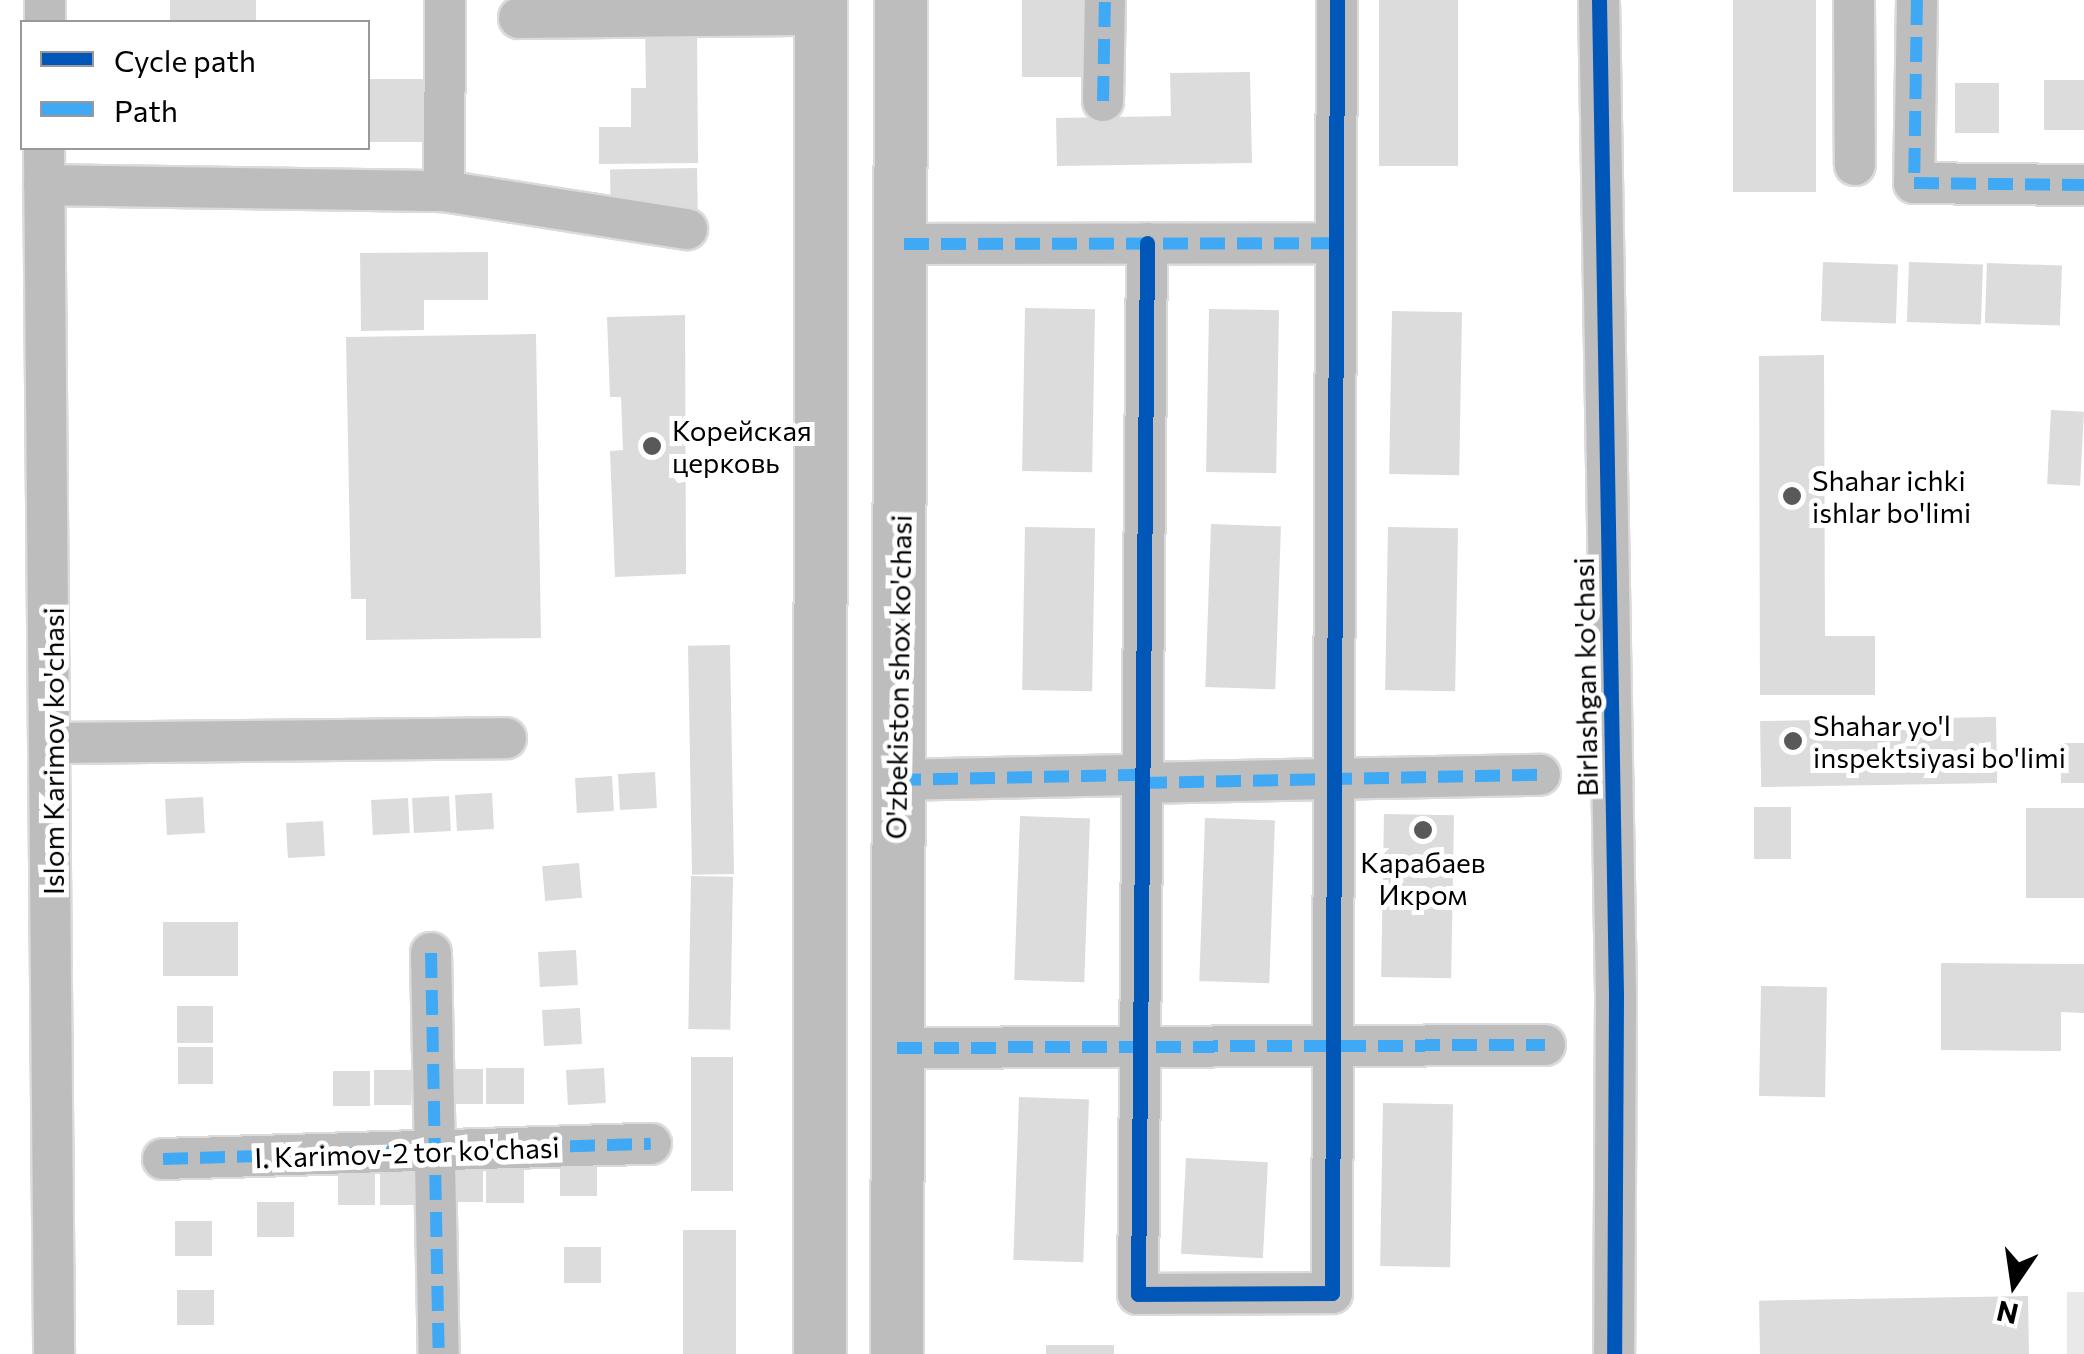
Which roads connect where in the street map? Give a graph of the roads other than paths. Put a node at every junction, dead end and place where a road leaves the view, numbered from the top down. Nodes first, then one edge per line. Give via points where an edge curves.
1 (445, 0) edge
2 (901, 0) edge
3 (1105, 0) edge
4 (1337, 0) edge
5 (1599, 0) edge
6 (1854, 0) edge
7 (1917, 0) edge
8 (821, 7) edge
9 (519, 18) dead end
10 (1103, 101) dead end
11 (1854, 165) dead end
12 (44, 166) edge
13 (2084, 186) edge
14 (444, 191) junction
15 (687, 229) dead end
16 (1147, 243) junction
17 (1336, 243) junction
18 (904, 244) junction
19 (506, 738) dead end
20 (53, 743) junction
21 (1540, 775) dead end
22 (1142, 779) junction
23 (1334, 779) junction
24 (896, 780) junction
25 (430, 954) dead end
26 (1545, 1045) dead end
27 (1333, 1046) junction
28 (897, 1048) junction
29 (1140, 1048) junction
30 (651, 1144) dead end
31 (430, 1151) junction
32 (162, 1159) dead end
33 (54, 1354) edge
34 (438, 1354) edge
35 (820, 1354) edge
36 (896, 1354) edge
37 (1614, 1354) edge

1 - 14 street
2 - 18 main road, O'zbekiston shox ko'chasi
3 - 10 street
4 - 17 street
5 - 37 street, Birlashgan ko'chasi via 1616,998
6 - 11 street
7 - 13 street via 1914,183
8 - 9 street
8 - 35 main road
12 - 14 street
12 - 20 street, Islom Karimov ko'chasi
14 - 15 street
16 - 17 street
16 - 18 street
16 - 22 street
17 - 23 street
18 - 24 main road, O'zbekiston shox ko'chasi
19 - 20 street
20 - 33 street, Islom Karimov ko'chasi
21 - 23 street
22 - 23 street
22 - 24 street
22 - 29 street
23 - 27 street
24 - 28 main road, O'zbekiston shox ko'chasi
25 - 31 street
26 - 27 street
27 - 29 street
27 - 29 street via 1332,1293 1293,1294 1138,1294
28 - 29 street
28 - 36 main road, O'zbekiston shox ko'chasi
30 - 31 street, I. Karimov-2 tor ko'chasi
31 - 32 street, I. Karimov-2 tor ko'chasi
31 - 34 street

